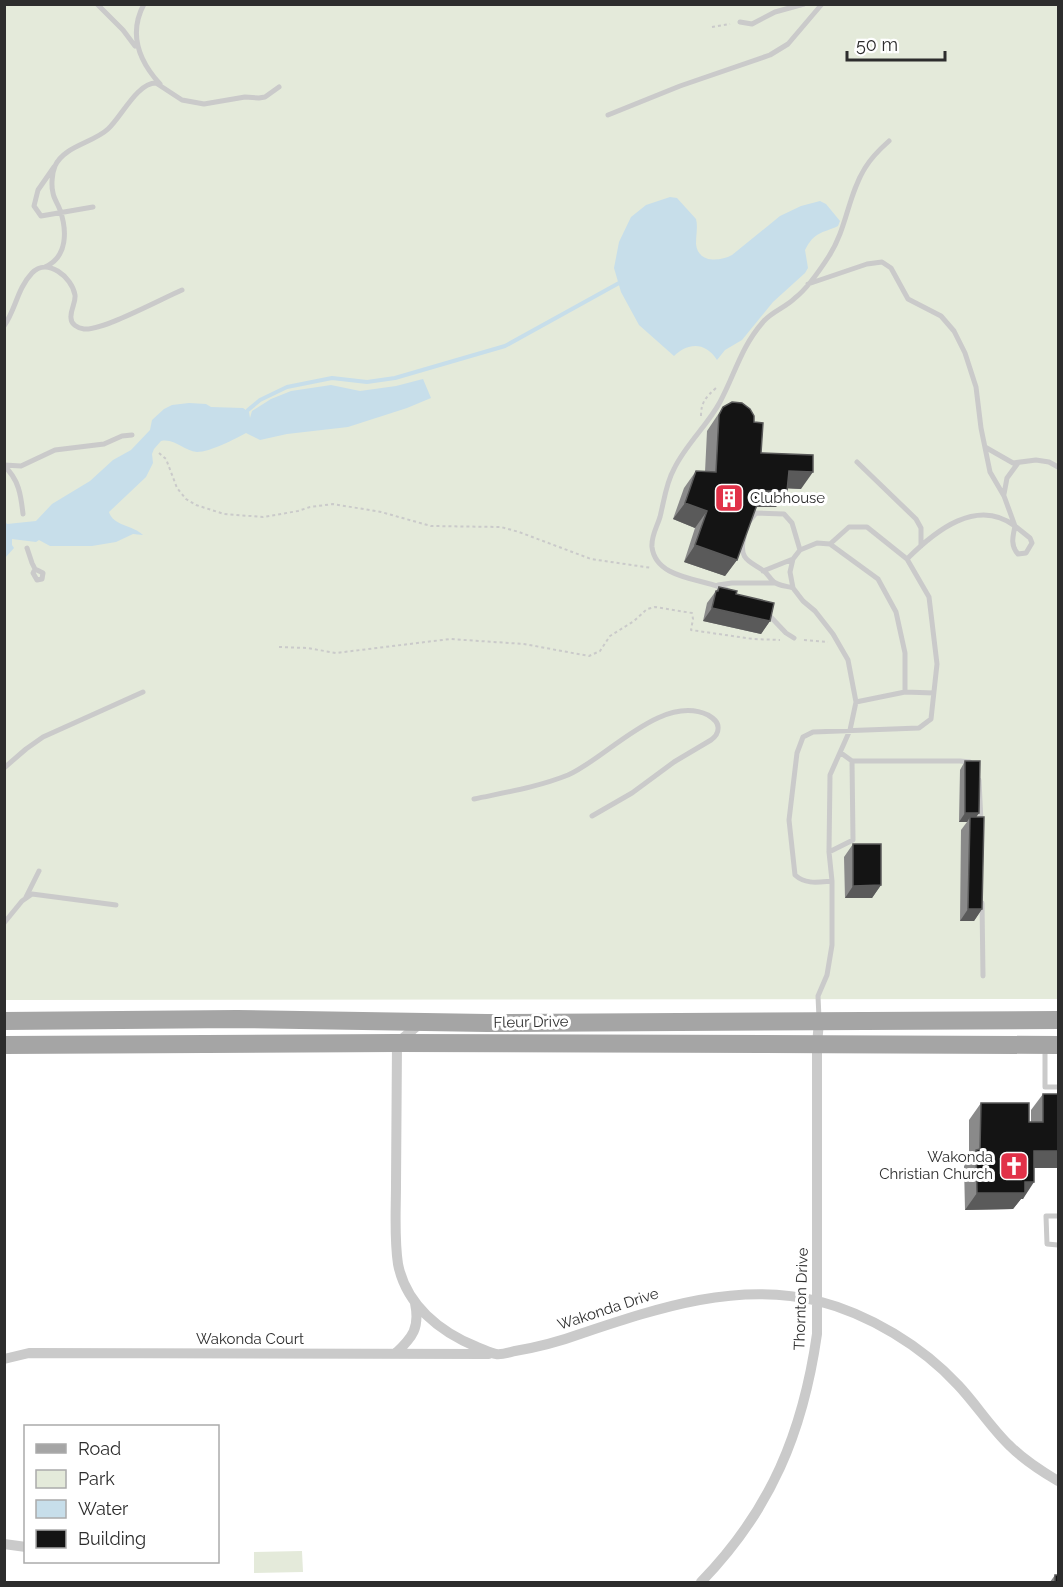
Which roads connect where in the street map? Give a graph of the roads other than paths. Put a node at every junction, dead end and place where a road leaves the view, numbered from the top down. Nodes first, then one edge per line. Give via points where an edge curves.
1 (97, 4) edge
2 (144, 4) edge
3 (804, 4) edge
4 (822, 4) edge
5 (740, 22) road end
6 (137, 50) junction
7 (145, 65) junction
8 (160, 84) junction
9 (144, 85) junction
10 (279, 87) dead end
11 (608, 116) dead end
12 (889, 141) dead end
13 (55, 166) junction
14 (93, 207) dead end
15 (61, 213) junction
16 (45, 267) junction
17 (807, 285) junction
18 (182, 290) dead end
19 (4, 326) edge
20 (132, 435) dead end
21 (985, 447) junction
22 (856, 462) dead end
23 (1018, 463) junction
24 (4, 466) edge
25 (21, 466) junction
26 (1059, 467) edge
27 (15, 479) junction
28 (1004, 496) junction
29 (23, 514) dead end
30 (1015, 526) junction
31 (830, 544) junction
32 (921, 546) junction
33 (27, 548) dead end
34 (800, 550) junction
35 (793, 559) junction
36 (907, 559) junction
37 (35, 569) dead end
38 (763, 571) junction
39 (776, 584) junction
40 (718, 585) junction
41 (793, 588) junction
42 (735, 595) edge
43 (760, 609) edge
44 (794, 638) road end
45 (143, 692) dead end
46 (904, 692) junction
47 (934, 693) junction
48 (856, 702) junction
49 (850, 730) junction
50 (841, 753) junction
51 (852, 761) junction
52 (973, 763) edge
53 (4, 768) edge
54 (978, 772) edge
55 (474, 799) dead end
56 (592, 816) dead end
57 (981, 825) edge
58 (830, 852) junction
59 (39, 871) dead end
60 (832, 880) junction
61 (982, 895) edge
62 (26, 897) junction
63 (116, 905) dead end
64 (4, 923) edge
65 (983, 976) dead end
66 (1059, 1020) edge
67 (4, 1021) edge
68 (422, 1022) junction
69 (819, 1022) junction
70 (397, 1043) junction
71 (817, 1044) junction
72 (4, 1045) edge
73 (1052, 1045) edge
74 (1059, 1087) edge
75 (1059, 1216) edge
76 (1059, 1245) edge
77 (818, 1301) junction
78 (415, 1302) junction
79 (395, 1354) junction
80 (496, 1354) junction
81 (4, 1359) edge
82 (1059, 1481) edge
83 (4, 1544) edge
84 (24, 1547) edge
85 (700, 1582) edge

1 - 6 lane
2 - 6 lane via 137,24
3 - 5 lane via 752,24
4 - 11 lane via 788,44 770,55
6 - 7 lane
7 - 8 lane
7 - 9 lane
8 - 9 lane
8 - 10 lane via 182,100 204,104 265,97
9 - 13 lane via 109,128 69,152
12 - 17 lane via 863,171 835,246
13 - 15 lane via 52,191
13 - 15 lane via 38,190 34,206 41,216
14 - 15 lane
15 - 16 lane via 63,245 56,260
16 - 18 lane via 58,271 69,282 75,294 70,319 85,329
16 - 19 lane via 37,268 19,289 13,312
17 - 21 lane via 876,262 887,264 908,299 940,316 957,337 976,387
17 - 40 lane via 760,325 737,362 716,409 673,470 654,534 652,548 670,571
20 - 25 lane via 104,444 55,450
21 - 23 lane
21 - 28 lane via 990,472
22 - 32 lane via 916,519 921,528
23 - 26 lane via 1036,460
23 - 28 lane via 1006,478
24 - 25 lane
24 - 27 lane
25 - 27 lane
27 - 29 lane
28 - 30 lane
30 - 30 lane via 1030,538 1026,553 1018,554 1014,549
30 - 32 lane via 997,516 969,517 946,527
31 - 34 lane via 817,543
31 - 36 lane via 849,527 867,527
31 - 46 lane via 878,579 889,596 905,652
32 - 36 lane
33 - 37 lane
34 - 35 lane
34 - 38 lane via 792,523 784,514 756,513 747,524 742,543 745,557
35 - 38 lane
35 - 41 lane
36 - 47 lane via 929,597 937,664
38 - 39 lane
39 - 40 lane
39 - 41 lane
40 - 42 lane
41 - 48 lane via 815,611 848,660
43 - 44 lane
45 - 53 lane via 44,737
46 - 47 lane
46 - 48 lane
47 - 49 lane via 931,719 919,728
48 - 49 lane
49 - 50 lane
49 - 60 lane via 813,732 803,737 792,784 789,820 795,874 802,881
50 - 51 lane
50 - 58 lane via 830,775
51 - 52 lane
51 - 58 lane via 853,840
54 - 57 lane
55 - 56 lane via 533,787 571,774 639,727 670,714 695,711 716,721 715,737
58 - 60 lane
59 - 62 lane
60 - 69 lane via 832,945 827,975 818,996
61 - 65 lane
62 - 63 lane via 39,893
62 - 64 lane
66 - 69 main road, Fleur Drive
67 - 68 main road, Fleur Drive
68 - 69 main road, Fleur Drive
68 - 70 street
69 - 71 street, Thornton Drive
70 - 71 main road, Fleur Drive
70 - 72 main road, Fleur Drive
70 - 78 street via 396,1241 401,1274
71 - 73 main road, Fleur Drive
71 - 77 street, Thornton Drive
73 - 74 lane via 1045,1087
75 - 76 lane via 1046,1216 1046,1226 1047,1244
77 - 80 street, Wakonda Drive via 755,1294 716,1297 677,1304 561,1340
77 - 82 street, Wakonda Drive via 870,1321 929,1358 971,1399 1009,1445
77 - 85 street, Thornton Drive via 811,1376 786,1457 744,1532
78 - 79 street via 415,1330
78 - 80 street via 450,1335
79 - 80 street, Wakonda Court
79 - 81 street, Wakonda Court via 29,1353
83 - 84 street

